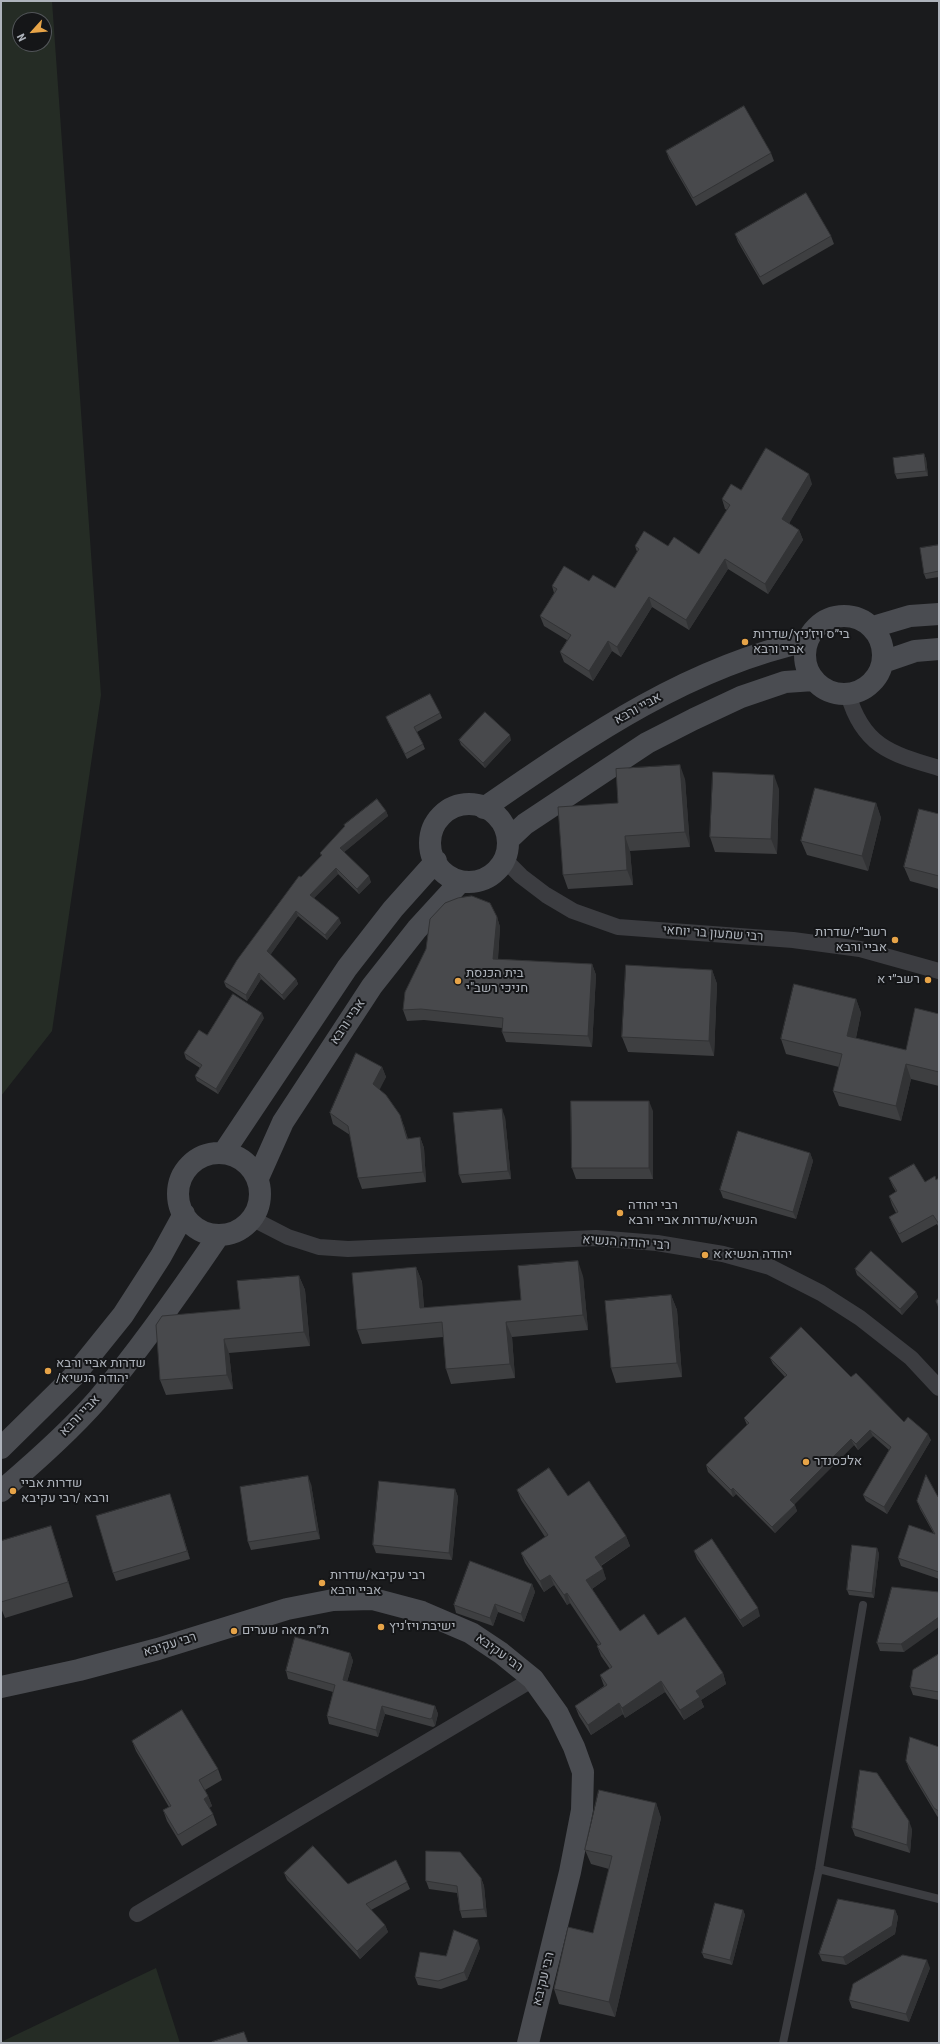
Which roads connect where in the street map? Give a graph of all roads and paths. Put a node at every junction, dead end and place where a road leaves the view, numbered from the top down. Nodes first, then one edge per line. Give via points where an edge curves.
1 (939, 614) edge
2 (873, 627) junction
3 (807, 641) junction
4 (939, 649) edge
5 (883, 662) junction
6 (814, 680) junction
7 (848, 694) junction
8 (939, 768) edge
9 (484, 808) junction
10 (506, 850) junction
11 (436, 861) junction
12 (461, 881) junction
13 (939, 971) edge
14 (224, 1152) junction
15 (258, 1178) junction
16 (184, 1214) junction
17 (253, 1219) junction
18 (219, 1235) junction
19 (939, 1388) edge
20 (1, 1448) edge
21 (1, 1491) edge
22 (863, 1605) dead end
23 (533, 1679) junction
24 (1, 1687) edge
25 (819, 1869) junction
26 (939, 1899) edge
27 (138, 1914) dead end
28 (528, 2043) edge
29 (783, 2043) edge

1 - 2 street via 910,616
2 - 3 street via 856,617 836,616 813,630
2 - 5 street via 884,649
3 - 6 street via 807,668
3 - 9 street, אביי ורבא via 728,664 650,701 629,712
4 - 5 street via 915,651
5 - 7 street via 879,674 871,684 861,691
6 - 7 street via 830,691
6 - 10 street via 785,682 741,697 647,743 524,824
7 - 8 street via 854,714 872,740 897,756
9 - 10 street via 500,819 507,833
9 - 11 street via 478,805 460,805 444,813 432,832 431,849
10 - 12 street via 498,870 487,878 474,882
10 - 13 street, רבי שמעון בר יוחאי via 521,876 540,890 566,907 618,927 801,941 860,949
11 - 12 street via 441,870
11 - 14 street via 393,908 347,968
12 - 15 street, אביי ורבא via 417,929 372,986 283,1122
14 - 15 street via 241,1158
14 - 16 street via 201,1156 185,1168 178,1188 179,1206
15 - 17 street via 260,1201
16 - 18 street via 200,1231
16 - 20 street via 161,1256 123,1315 73,1378
17 - 18 street via 242,1229
17 - 19 street, רבי יהודה הנשיא via 288,1237 319,1247 348,1249 596,1238 657,1243 723,1254 770,1267 821,1293 860,1318 911,1358
18 - 21 street, אביי ורבא via 150,1335 97,1400
22 - 25 lane
23 - 24 street, רבי עקיבא via 471,1633 422,1612 373,1599 333,1600 287,1609 158,1649
23 - 27 street
23 - 28 street, רבי עקיבא via 558,1714 583,1772 582,1810 573,1856
25 - 26 lane
25 - 29 lane

